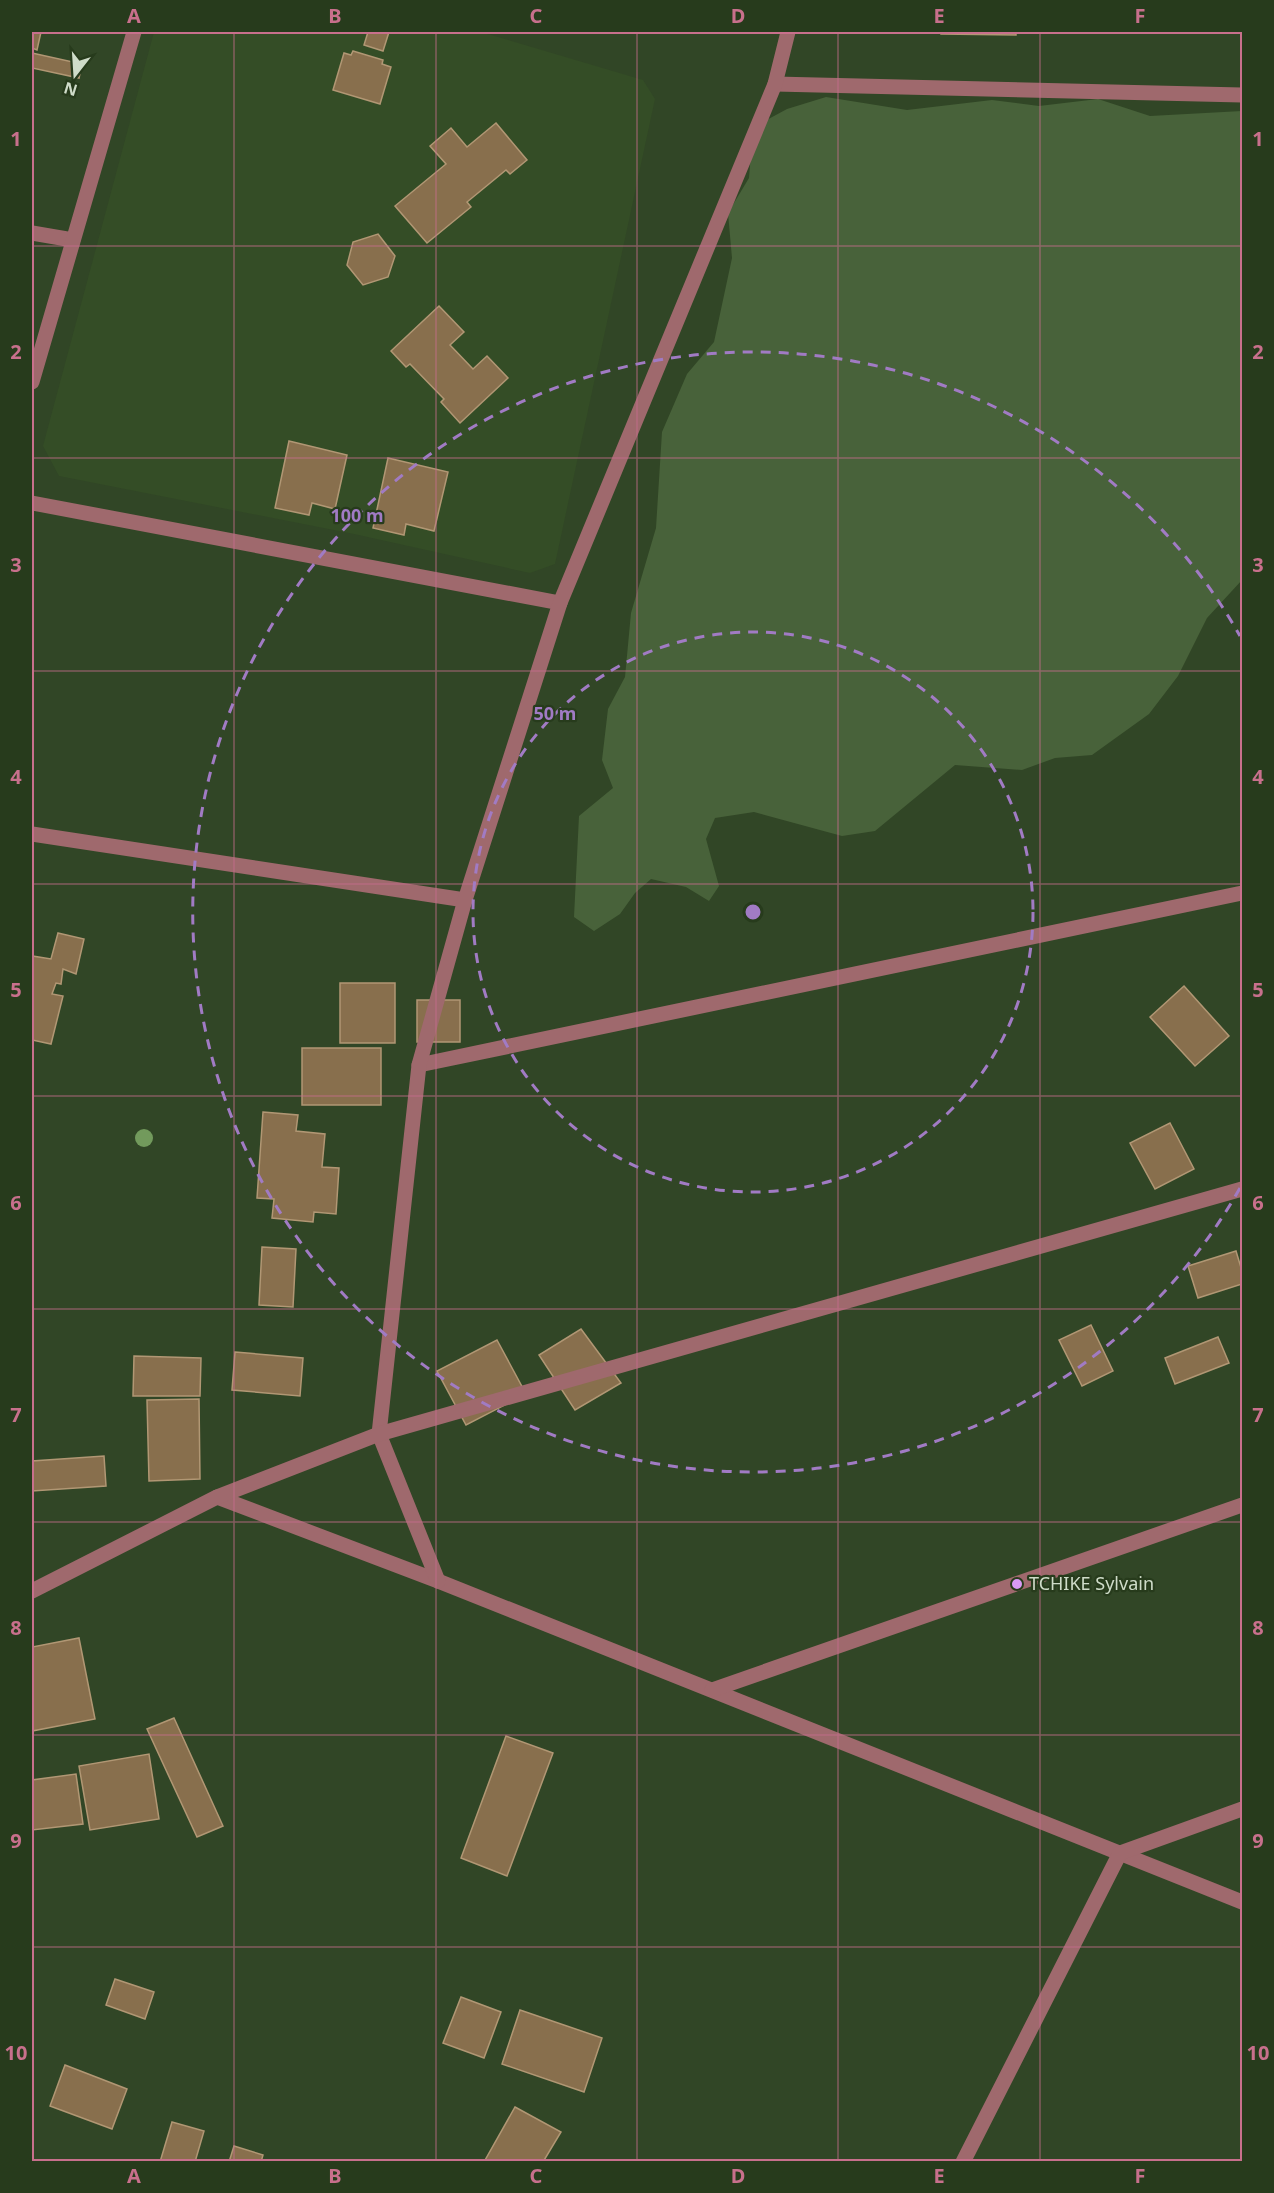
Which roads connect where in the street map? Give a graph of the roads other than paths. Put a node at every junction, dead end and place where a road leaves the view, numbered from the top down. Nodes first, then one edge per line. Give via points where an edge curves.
1 (134, 32) edge
2 (788, 32) edge
3 (775, 84) junction
4 (1242, 95) edge
5 (32, 233) edge
6 (72, 240) junction
7 (32, 382) edge
8 (32, 502) edge
9 (560, 603) junction
10 (32, 834) edge
11 (1242, 893) edge
12 (465, 900) junction
13 (419, 1065) junction
14 (1242, 1189) edge
15 (379, 1434) junction
16 (217, 1497) junction
17 (1242, 1505) edge
18 (438, 1581) junction
19 (32, 1591) edge
20 (712, 1690) junction
21 (1242, 1809) edge
22 (1120, 1853) junction
23 (1242, 1902) edge
24 (963, 2162) edge

1 - 6 street
2 - 3 street
3 - 4 street
3 - 9 street
5 - 6 street
6 - 7 street
8 - 9 street
9 - 12 street
10 - 12 street
11 - 13 street
12 - 13 street
13 - 15 street
14 - 15 street
15 - 16 street
15 - 18 street
16 - 18 street
16 - 19 street
17 - 20 street
18 - 20 street
20 - 22 street
21 - 22 street
22 - 23 street
22 - 24 street

